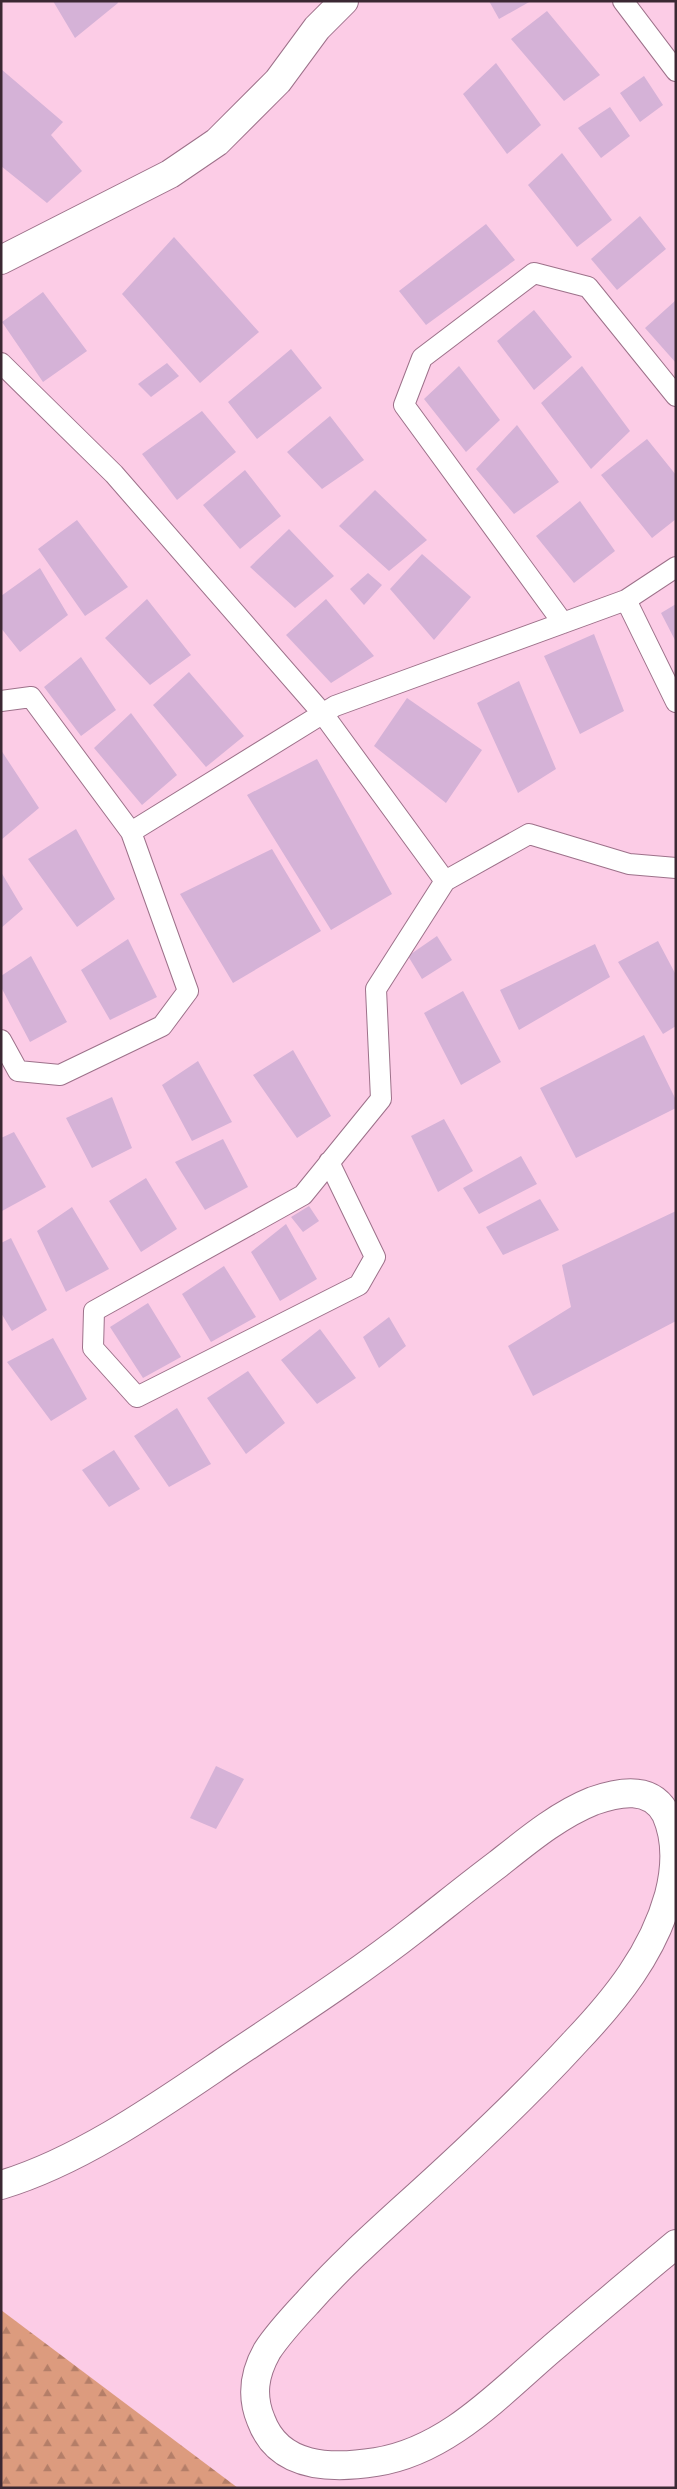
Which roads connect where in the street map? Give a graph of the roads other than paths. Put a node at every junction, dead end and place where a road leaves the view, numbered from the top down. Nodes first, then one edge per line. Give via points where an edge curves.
1 (344, 1) edge
2 (623, 1) edge
3 (676, 71) edge
4 (1, 260) edge
5 (1, 363) edge
6 (676, 396) edge
7 (676, 567) edge
8 (626, 600) junction
9 (564, 623) junction
10 (1, 701) edge
11 (676, 702) edge
12 (322, 714) junction
13 (131, 832) junction
14 (676, 868) edge
15 (444, 881) junction
16 (1, 1040) edge
17 (330, 1162) junction
18 (1, 2185) edge
19 (676, 2244) edge

1 - 4 street via 317,28 278,81 217,142 170,174
2 - 3 lane
5 - 12 lane via 114,474
6 - 9 lane via 588,287 534,273 422,358 404,405
7 - 8 lane
8 - 9 lane
8 - 11 lane
9 - 12 lane via 335,706
10 - 13 lane via 30,697
12 - 13 lane
12 - 15 lane
13 - 16 lane via 188,991 162,1026 60,1075 18,1071
14 - 15 lane via 629,864 529,834
15 - 17 lane via 376,989 381,1099
17 - 17 lane via 304,1194 94,1311 93,1348 138,1397 359,1285 375,1257
18 - 19 street via 67,2157 164,2102 367,1966 535,1834 592,1802 628,1791 654,1798 665,1812 675,1840 674,1873 662,1919 640,1962 612,2003 520,2101 341,2265 269,2349 255,2375 255,2406 265,2433 278,2449 300,2460 329,2467 379,2462 418,2452 474,2416

